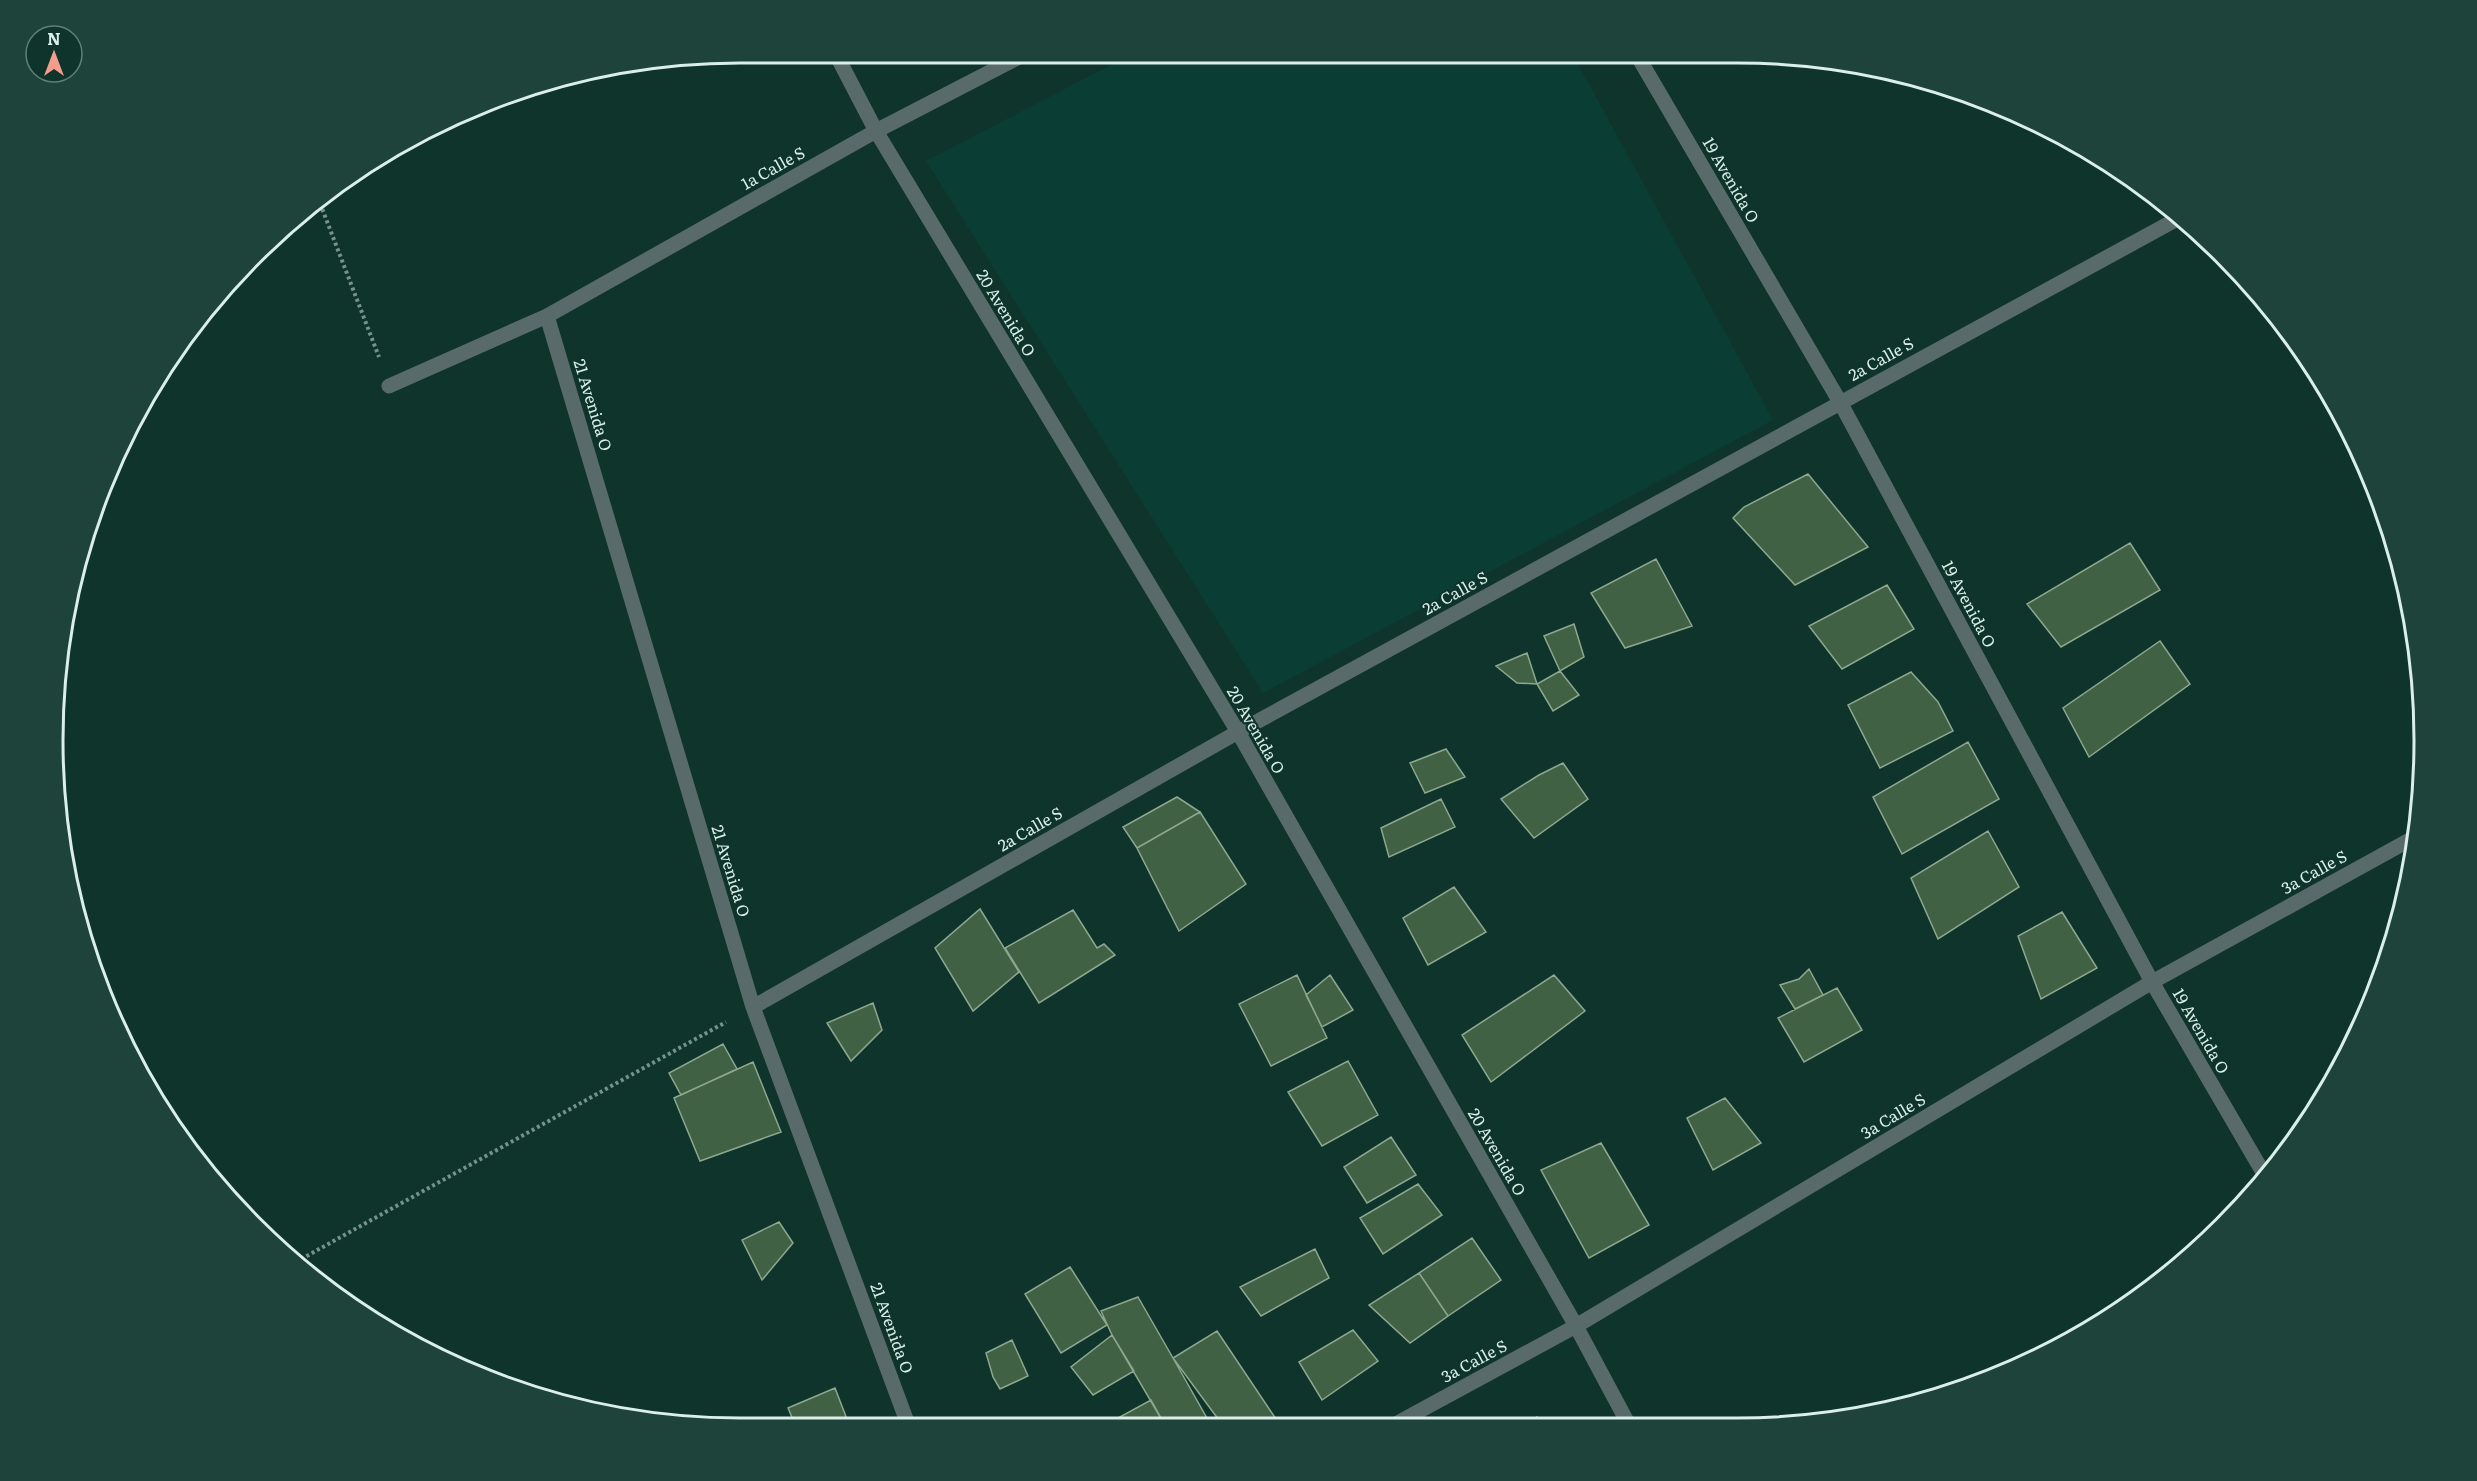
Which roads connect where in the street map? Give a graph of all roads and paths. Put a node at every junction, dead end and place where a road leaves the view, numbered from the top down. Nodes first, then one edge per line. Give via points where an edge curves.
1 (841, 63) edge
2 (1007, 63) edge
3 (1642, 63) edge
4 (876, 131) junction
5 (322, 208) edge
6 (2172, 222) edge
7 (547, 316) junction
8 (389, 386) joint
9 (1840, 402) junction
10 (1238, 732) junction
11 (2406, 842) edge
12 (2152, 982) junction
13 (753, 1007) junction
14 (2261, 1169) edge
15 (303, 1258) edge
16 (1576, 1326) junction
17 (906, 1418) edge
18 (1407, 1418) edge
19 (1625, 1418) edge

1 - 4 street, 20 Avenida O
2 - 4 street, 1a Calle S
3 - 9 street, 19 Avenida O
4 - 7 street, 1a Calle S
4 - 10 street, 20 Avenida O
5 - 8 path
6 - 9 street, 2a Calle S
7 - 8 street, 1a Calle S
7 - 13 street, 21 Avenida O
9 - 10 street, 2a Calle S
9 - 12 street, 19 Avenida O
10 - 13 street, 2a Calle S
10 - 16 street, 20 Avenida O
11 - 12 street, 3a Calle S
12 - 14 street, 19 Avenida O
12 - 16 street, 3a Calle S
13 - 15 path
13 - 17 street, 21 Avenida O
16 - 18 street, 3a Calle S
16 - 19 street, 20 Avenida O

